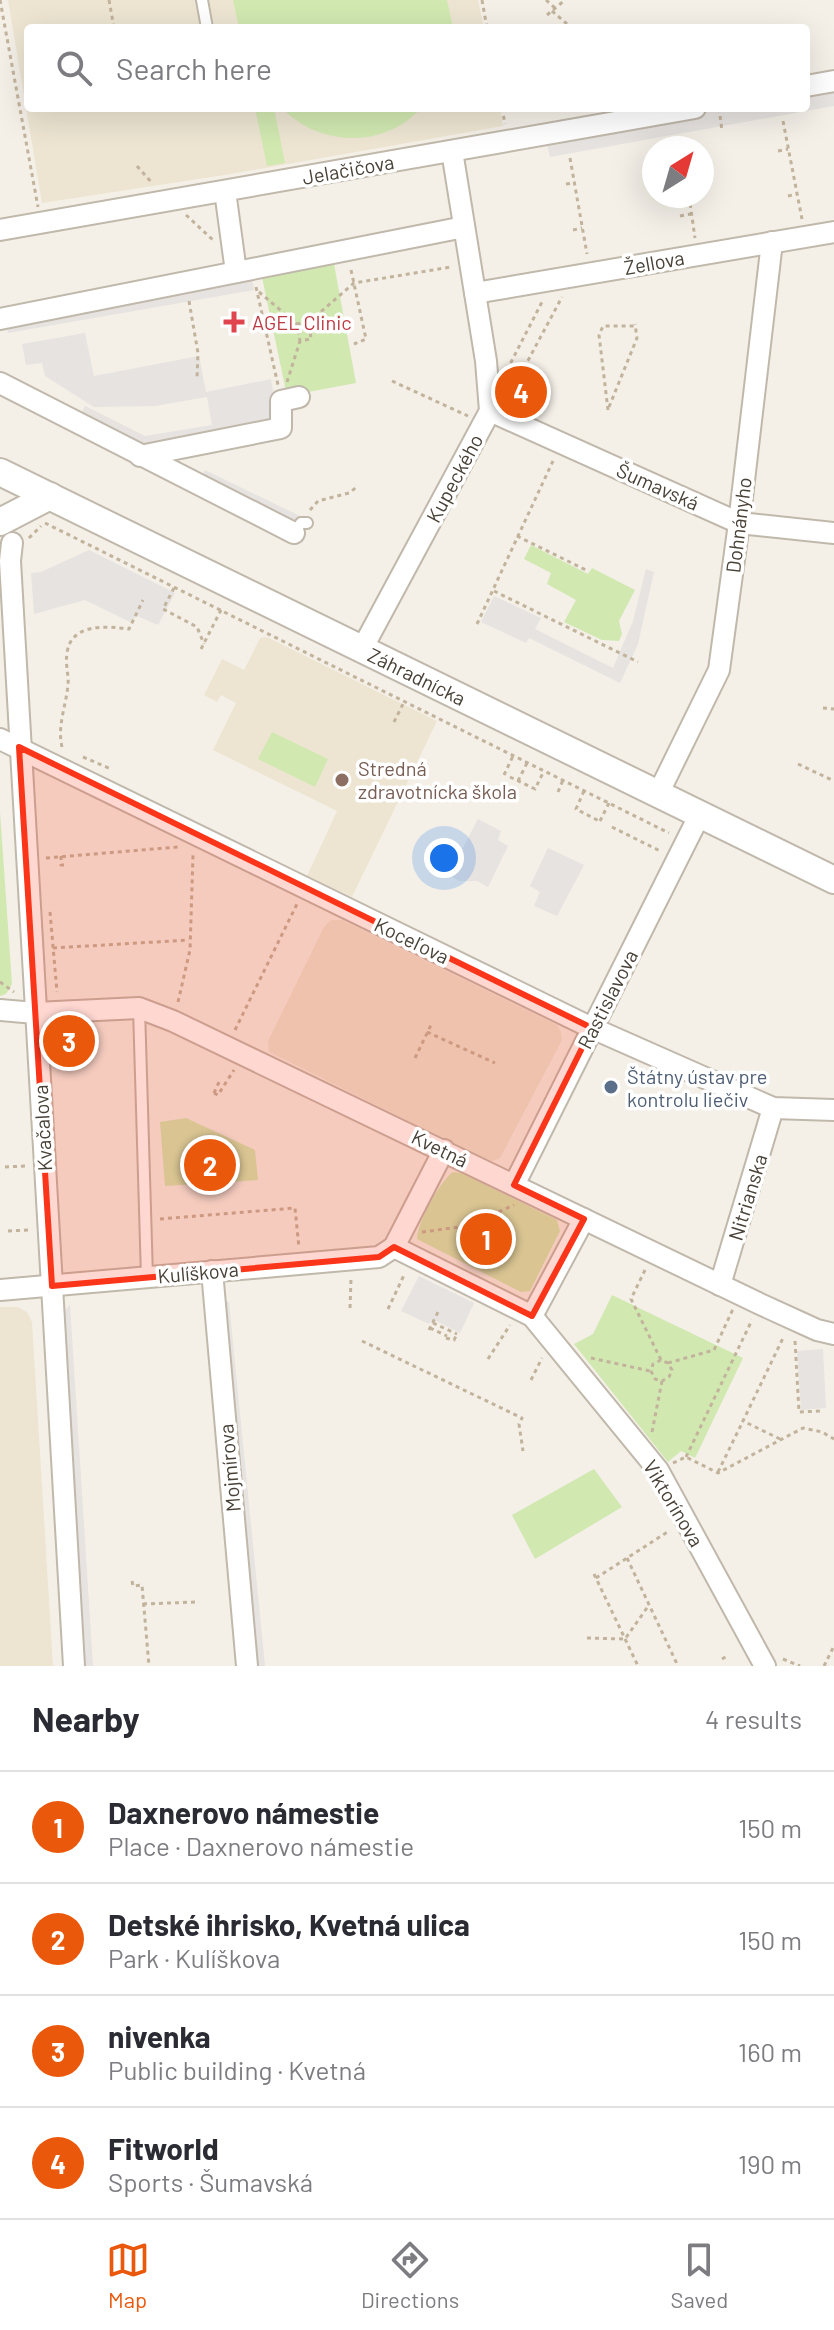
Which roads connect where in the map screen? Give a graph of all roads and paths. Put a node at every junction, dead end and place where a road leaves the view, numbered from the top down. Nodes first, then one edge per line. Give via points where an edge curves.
1 (0, 0) edge
2 (109, 0) edge
3 (202, 0) edge
4 (482, 0) edge
5 (546, 0) edge
6 (565, 0) edge
7 (554, 10) junction
8 (547, 15) dead end
9 (113, 24) edge
10 (206, 24) edge
11 (486, 24) edge
12 (567, 24) dead end
13 (834, 81) edge
14 (810, 85) edge
15 (503, 112) edge
16 (672, 112) edge
17 (720, 112) edge
18 (783, 121) dead end
19 (506, 128) dead end
20 (722, 131) dead end
21 (788, 149) junction
22 (452, 151) junction
23 (778, 151) dead end
24 (570, 158) dead end
25 (575, 183) junction
26 (566, 184) dead end
27 (225, 191) junction
28 (797, 194) junction
29 (788, 196) dead end
30 (690, 208) edge
31 (39, 211) dead end
32 (183, 213) dead end
33 (691, 214) junction
34 (680, 216) dead end
35 (803, 223) dead end
36 (464, 227) junction
37 (582, 228) junction
38 (0, 230) edge
39 (573, 230) dead end
40 (834, 232) edge
41 (696, 242) dead end
42 (772, 242) junction
43 (347, 250) junction
44 (588, 262) dead end
45 (454, 266) dead end
46 (241, 267) junction
47 (185, 282) junction
48 (354, 283) junction
49 (256, 290) junction
50 (560, 292) dead end
51 (475, 293) junction
52 (544, 298) dead end
53 (0, 319) edge
54 (309, 322) junction
55 (297, 324) junction
56 (635, 325) joint
57 (300, 341) junction
58 (354, 344) dead end
59 (197, 378) dead end
60 (502, 378) dead end
61 (392, 381) dead end
62 (0, 383) edge
63 (505, 389) dead end
64 (290, 399) junction
65 (497, 410) junction
66 (562, 443) junction
67 (140, 456) junction
68 (4, 484) edge
69 (358, 486) dead end
70 (50, 496) junction
71 (45, 523) dead end
72 (739, 523) junction
73 (301, 526) joint
74 (6, 532) edge
75 (834, 533) edge
76 (517, 536) junction
77 (588, 571) dead end
78 (175, 587) junction
79 (492, 590) junction
80 (143, 600) dead end
81 (221, 610) junction
82 (477, 624) dead end
83 (204, 644) junction
84 (201, 649) dead end
85 (362, 649) junction
86 (638, 662) dead end
87 (404, 702) junction
88 (823, 708) dead end
89 (834, 709) edge
90 (394, 722) dead end
91 (10, 743) edge
92 (71, 752) dead end
93 (513, 756) junction
94 (81, 757) dead end
95 (527, 763) junction
96 (798, 764) dead end
97 (111, 769) dead end
98 (544, 771) junction
99 (504, 775) dead end
100 (510, 777) dead end
101 (563, 780) junction
102 (518, 781) junction
103 (834, 781) edge
104 (584, 791) junction
105 (558, 792) dead end
106 (658, 794) junction
107 (609, 803) junction
108 (700, 814) junction
109 (612, 827) dead end
110 (673, 834) dead end
111 (193, 839) junction
112 (663, 852) dead end
113 (61, 856) junction
114 (46, 858) dead end
115 (64, 865) dead end
116 (834, 880) edge
117 (300, 898) dead end
118 (191, 940) junction
119 (53, 948) dead end
120 (0, 982) edge
121 (17, 994) dead end
122 (139, 1008) junction
123 (0, 1010) edge
124 (35, 1013) junction
125 (173, 1021) junction
126 (432, 1023) dead end
127 (592, 1028) junction
128 (427, 1032) junction
129 (232, 1037) dead end
130 (415, 1058) dead end
131 (237, 1063) dead end
132 (495, 1063) dead end
133 (219, 1079) dead end
134 (773, 1108) junction
135 (834, 1110) edge
136 (444, 1150) junction
137 (25, 1166) dead end
138 (5, 1167) dead end
139 (515, 1194) junction
140 (584, 1219) junction
141 (146, 1220) junction
142 (29, 1230) dead end
143 (8, 1231) dead end
144 (413, 1233) dead end
145 (394, 1247) junction
146 (300, 1252) dead end
147 (653, 1252) junction
148 (407, 1270) dead end
149 (212, 1271) junction
150 (351, 1275) dead end
151 (147, 1277) junction
152 (720, 1285) junction
153 (52, 1286) junction
154 (0, 1290) edge
155 (740, 1294) junction
156 (760, 1304) junction
157 (350, 1308) dead end
158 (388, 1309) dead end
159 (439, 1310) dead end
160 (523, 1317) junction
161 (433, 1323) junction
162 (785, 1332) dead end
163 (834, 1334) edge
164 (795, 1337) dead end
165 (362, 1341) dead end
166 (552, 1353) junction
167 (488, 1359) dead end
168 (661, 1360) junction
169 (668, 1363) junction
170 (651, 1371) junction
171 (531, 1380) dead end
172 (662, 1381) junction
173 (820, 1411) dead end
174 (743, 1421) junction
175 (780, 1439) junction
176 (834, 1439) edge
177 (523, 1451) dead end
178 (686, 1457) junction
179 (652, 1463) junction
180 (718, 1473) junction
181 (669, 1531) dead end
182 (627, 1558) junction
183 (132, 1581) dead end
184 (196, 1602) dead end
185 (143, 1604) junction
186 (649, 1605) junction
187 (587, 1638) dead end
188 (625, 1639) junction
189 (834, 1646) edge
190 (729, 1655) dead end
191 (722, 1659) dead end
192 (771, 1661) edge
193 (74, 1666) edge
194 (149, 1666) edge
195 (247, 1666) edge
196 (638, 1666) edge
197 (678, 1666) edge
198 (800, 1666) edge
199 (824, 1666) edge

1 - 31 path
2 - 9 path
3 - 10 lane
4 - 11 path
5 - 7 path
6 - 7 path
7 - 8 path
7 - 12 path
13 - 14 street
15 - 19 path
16 - 22 street, Jelačičova
17 - 20 path
18 - 21 path
21 - 23 path
21 - 28 path
22 - 27 street, Jelačičova
22 - 36 street, Kupeckého
24 - 25 path
25 - 26 path
25 - 37 path
27 - 38 street, Jelačičova
27 - 46 street
28 - 29 path
28 - 35 path
30 - 33 path
32 - 46 path
33 - 34 path
33 - 41 path
36 - 43 street
36 - 51 street, Kupeckého
37 - 39 path
37 - 44 path
40 - 42 street, Žellova
42 - 51 street, Žellova
42 - 72 street, Dohnányho
43 - 46 street
43 - 48 path
45 - 48 path
46 - 47 street
46 - 49 path
47 - 53 street
47 - 59 path via 198,353
48 - 54 path
48 - 58 path via 366,339
49 - 55 path
49 - 64 path
50 - 65 path via 566,290
51 - 65 street, Kupeckého
52 - 60 path
54 - 55 path
54 - 57 path via 311,339
55 - 57 path
56 - 56 path via 603,326 599,335 608,410 637,338
57 - 64 path
61 - 65 path
62 - 67 street
63 - 65 path
64 - 67 street via 281,428
65 - 66 street, Šumavská
65 - 85 street, Kupeckého
66 - 72 street, Šumavská
66 - 76 path
67 - 73 street
68 - 70 street, Záhradnícka
69 - 73 path via 318,501
70 - 74 street
70 - 85 street, Záhradnícka
71 - 78 path
72 - 75 street, Šumavská
72 - 106 street, Dohnányho via 719,670
74 - 91 street, Kvačalova
76 - 77 path
76 - 79 path
78 - 81 path
78 - 83 path via 163,609 197,627
79 - 82 path
79 - 86 path
80 - 92 path via 129,629 105,626 82,631 69,642 60,732 61,747
81 - 83 path
81 - 87 path
83 - 84 path
85 - 106 street, Záhradnícka
87 - 90 path
87 - 93 path
88 - 89 path
91 - 111 street, Koceľova
91 - 124 street, Kvačalova
93 - 95 path
93 - 99 path
94 - 97 path
95 - 98 path
95 - 102 path
96 - 103 path
98 - 101 path
98 - 102 path via 535,789
100 - 102 path
101 - 104 path
101 - 105 path
104 - 107 path
104 - 107 path via 576,809 601,821
106 - 108 street, Záhradnícka
107 - 110 path
108 - 116 street, Záhradnícka
108 - 127 street, Rastislavova
109 - 112 path
111 - 113 path
111 - 118 path
111 - 127 street, Koceľova
113 - 114 path
113 - 115 path
117 - 129 path
118 - 119 path
118 - 125 path
120 - 121 path
122 - 124 street, Kvetná
122 - 125 street, Kvetná
122 - 141 lane
123 - 124 street, Kvetná
124 - 153 street, Kvačalova
125 - 136 street, Kvetná
126 - 128 path
127 - 134 street, Koceľova
127 - 139 street, Rastislavova
128 - 130 path
128 - 132 path
131 - 133 path via 218,1095 214,1093
134 - 135 street, Koceľova
134 - 152 street, Nitrianska
136 - 139 street, Kvetná
136 - 145 street
137 - 138 path
139 - 140 street, Kvetná
139 - 144 path via 467,1226
140 - 147 street, Kvetná
140 - 160 street
141 - 146 path via 295,1208
141 - 151 lane
142 - 143 path
145 - 149 street, Kulíškova via 379,1257
145 - 160 street
147 - 152 street, Kvetná
147 - 168 path via 631,1299
148 - 158 path
149 - 151 street, Kulíškova
149 - 195 street, Mojmírova
150 - 157 path
151 - 153 street, Kulíškova
152 - 155 street, Kvetná
153 - 154 street, Kulíškova
153 - 193 street, Kvačalova
155 - 156 street, Kvetná
155 - 169 path via 714,1350
156 - 163 street, Kvetná
156 - 178 path
159 - 161 path
160 - 166 street, Viktorínova
160 - 167 path
161 - 161 path via 457,1334 454,1340 430,1329
162 - 174 path
164 - 173 path via 799,1412
165 - 177 path via 522,1418
166 - 170 path
166 - 171 path
166 - 179 street, Viktorínova
168 - 169 path
168 - 170 path
169 - 172 path via 672,1370
170 - 172 path
172 - 179 path
174 - 175 path
174 - 180 path
175 - 176 path via 803,1428
175 - 180 path
178 - 179 path
178 - 180 path
179 - 192 street, Viktorínova
181 - 182 path
182 - 186 path
182 - 188 path via 595,1576
183 - 185 path via 133,1586 142,1585
184 - 185 path
185 - 194 path
186 - 188 path
186 - 197 path
187 - 188 path
188 - 196 path
189 - 199 path
190 - 191 path
192 - 198 path

